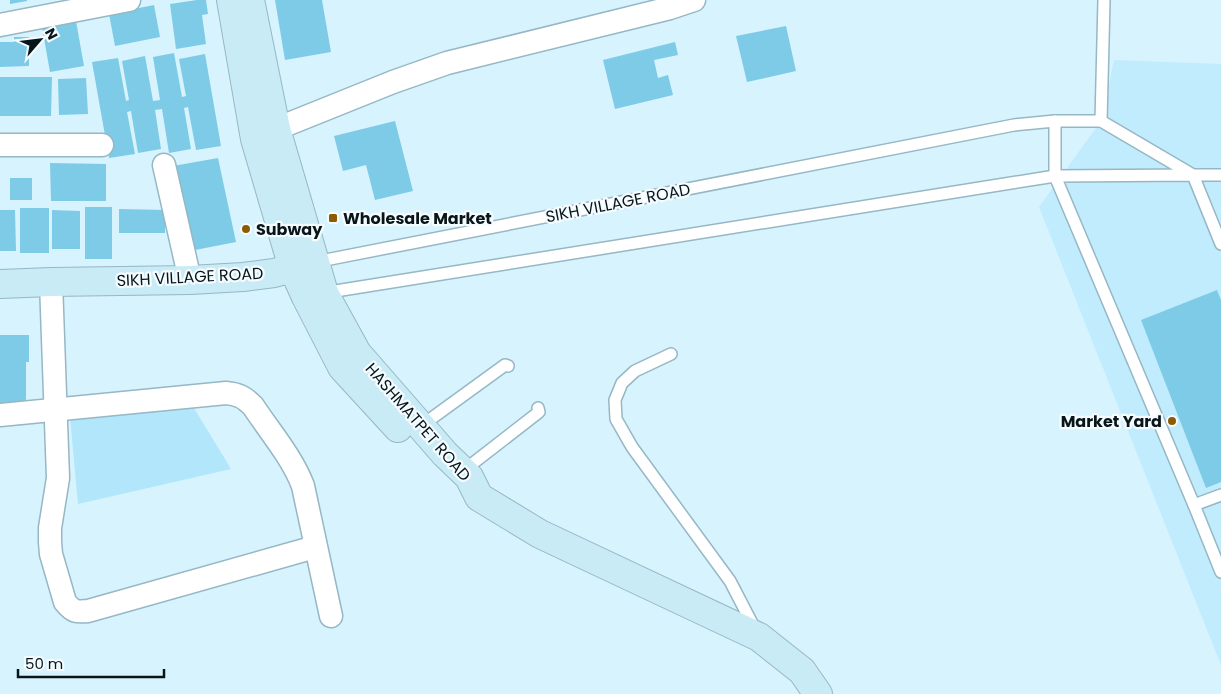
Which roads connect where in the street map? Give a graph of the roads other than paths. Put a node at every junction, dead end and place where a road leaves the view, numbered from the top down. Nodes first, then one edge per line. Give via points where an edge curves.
1 (129, 0) edge
2 (231, 0) edge
3 (250, 0) edge
4 (694, 0) edge
5 (1104, 0) edge
6 (0, 25) edge
7 (1055, 121) junction
8 (1100, 121) junction
9 (276, 129) junction
10 (0, 145) edge
11 (102, 145) dead end
12 (164, 165) dead end
13 (1193, 175) junction
14 (1221, 175) edge
15 (1054, 176) junction
16 (1221, 244) edge
17 (304, 265) junction
18 (190, 280) junction
19 (51, 282) junction
20 (0, 284) edge
21 (315, 295) junction
22 (670, 354) dead end
23 (508, 366) dead end
24 (538, 408) dead end
25 (56, 411) junction
26 (0, 415) edge
27 (421, 426) junction
28 (463, 472) junction
29 (1221, 495) edge
30 (479, 496) junction
31 (1194, 505) junction
32 (315, 547) junction
33 (1221, 572) edge
34 (331, 616) dead end
35 (759, 637) junction
36 (818, 694) edge

1 - 6 street
2 - 17 main road via 255,139
3 - 9 main road
4 - 9 street via 447,63
5 - 8 lane
7 - 8 lane, SIKH VILLAGE ROAD
7 - 15 lane
7 - 17 lane, SIKH VILLAGE ROAD via 1014,125
8 - 13 lane
9 - 17 main road
10 - 11 street
12 - 18 street
13 - 14 lane
13 - 15 lane
13 - 16 lane
15 - 21 lane
15 - 31 lane
17 - 18 main road, SIKH VILLAGE ROAD via 274,273
17 - 21 main road
18 - 19 main road, SIKH VILLAGE ROAD
19 - 20 main road, SIKH VILLAGE ROAD
19 - 25 street
21 - 27 main road, HASHMATPET ROAD via 357,353
21 - 30 main road via 342,367 459,493
22 - 35 lane via 635,371 622,383 615,400 616,419 632,447 730,581
23 - 27 lane via 505,365
24 - 28 lane via 539,412
25 - 26 street
25 - 32 street via 237,394 252,406 293,464 303,486
25 - 32 street via 58,478 50,542 65,602 70,608 78,612 88,611
27 - 28 main road, HASHMATPET ROAD
28 - 30 main road, HASHMATPET ROAD
29 - 31 lane
30 - 35 main road, HASHMATPET ROAD via 540,534
31 - 33 lane
32 - 34 street
35 - 36 main road, HASHMATPET ROAD via 802,671

